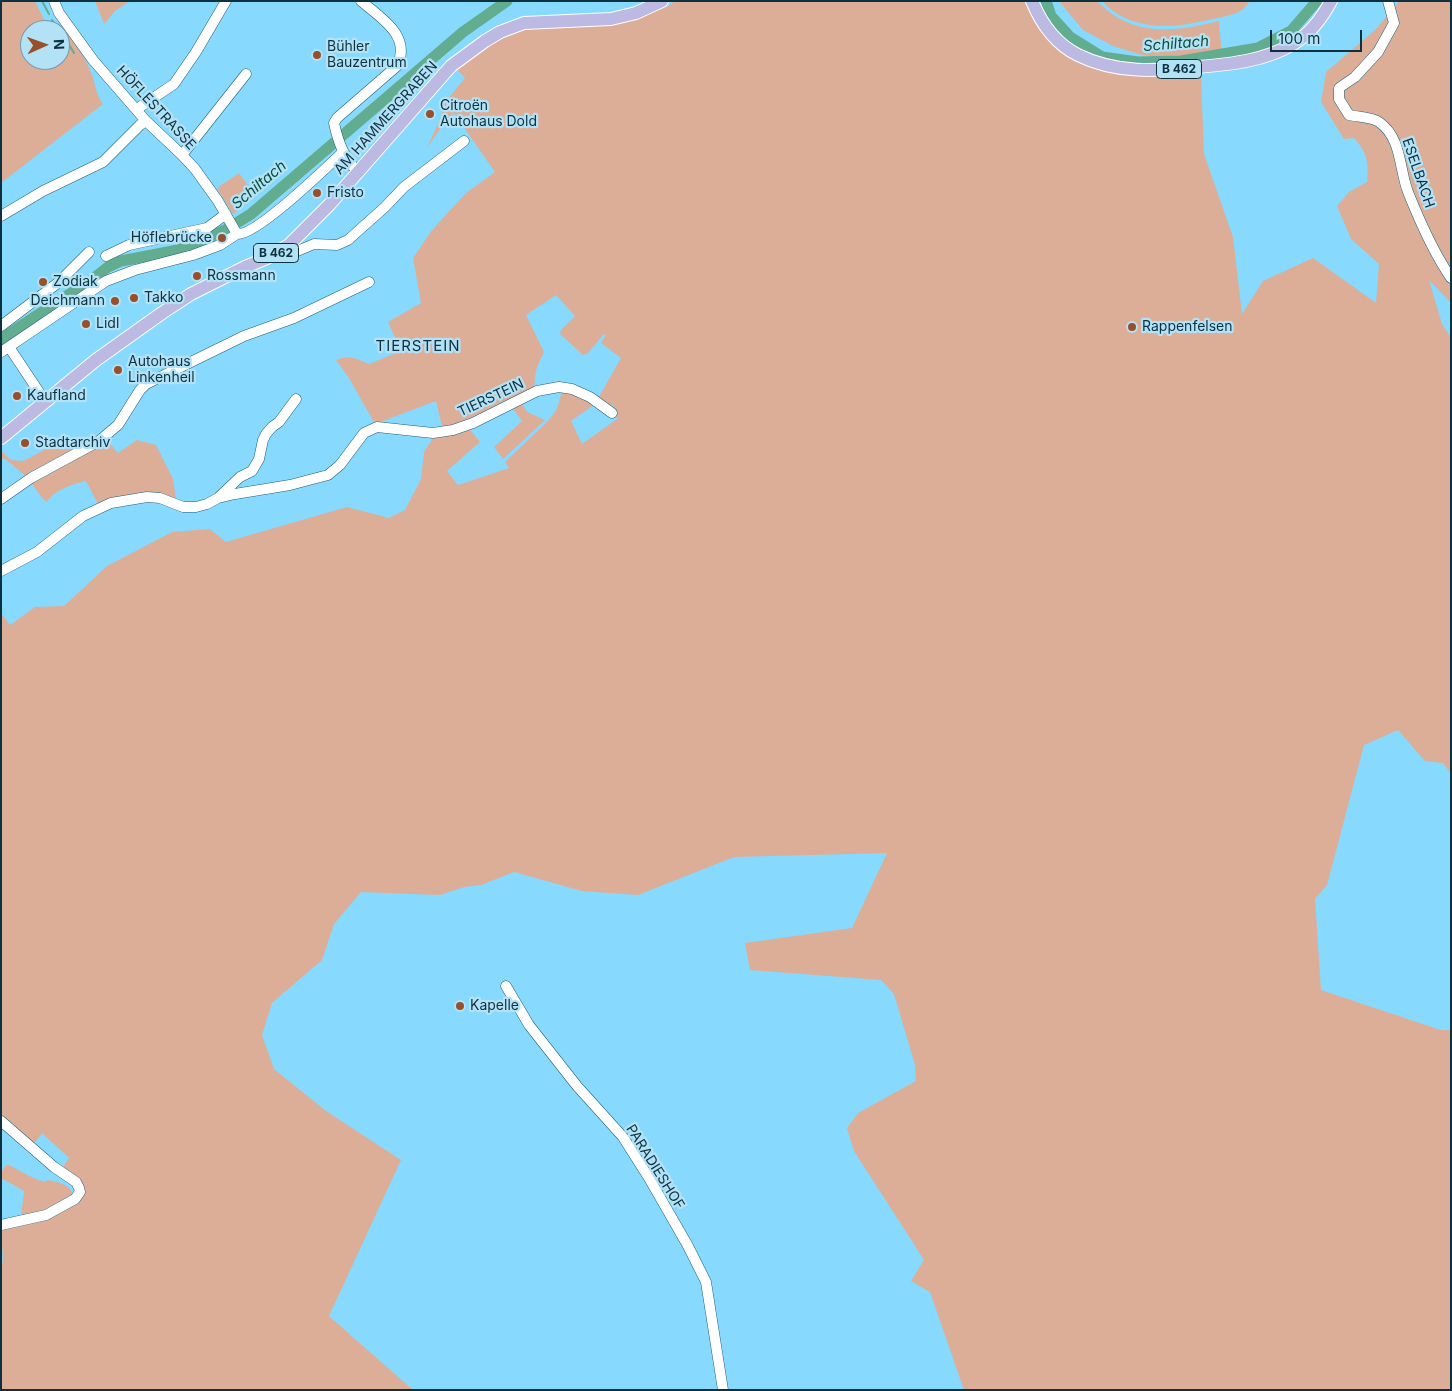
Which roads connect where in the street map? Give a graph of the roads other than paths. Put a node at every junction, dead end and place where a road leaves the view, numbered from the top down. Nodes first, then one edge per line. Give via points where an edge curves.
1 (54, 1) edge
2 (226, 1) edge
3 (360, 1) edge
4 (662, 1) edge
5 (1032, 1) edge
6 (1331, 1) edge
7 (1388, 1) edge
8 (246, 74) dead end
9 (137, 109) junction
10 (146, 121) junction
11 (464, 141) dead end
12 (342, 149) junction
13 (182, 155) junction
14 (358, 172) junction
15 (1, 216) edge
16 (232, 224) junction
17 (289, 245) junction
18 (89, 252) dead end
19 (106, 256) dead end
20 (1451, 278) edge
21 (369, 282) dead end
22 (1, 326) edge
23 (5, 350) edge
24 (296, 399) dead end
25 (45, 401) junction
26 (612, 413) dead end
27 (1, 438) edge
28 (218, 498) junction
29 (1, 499) edge
30 (1, 571) edge
31 (506, 986) dead end
32 (1, 1121) edge
33 (1, 1224) edge
34 (724, 1390) edge

1 - 9 street, HÖFLESTRASSE via 73,34
2 - 9 street via 174,84
3 - 12 street via 395,32 401,43 402,55 397,66 337,118 335,130
4 - 14 main road, AM HAMMERGRABEN / B 462 via 636,13 611,19 538,21 516,25 485,41 451,66
5 - 6 main road, B 462 via 1050,32 1077,55 1104,65 1140,70 1214,66 1266,56 1305,35 1321,19
7 - 20 street, ESELBACH via 1394,22 1378,52 1340,88 1339,99 1349,115 1378,122 1391,135 1398,148 1407,190 1436,257
8 - 13 street
9 - 10 street, HÖFLESTRASSE
10 - 13 street, HÖFLESTRASSE
10 - 15 street via 103,162
11 - 17 street via 404,187 361,230 341,244 314,244 295,252
12 - 14 street
12 - 16 street via 286,203 252,229 241,235
13 - 16 street, HÖFLESTRASSE via 208,186
14 - 17 main road, AM HAMMERGRABEN / B 462
16 - 19 street via 129,245
16 - 23 street via 220,244 106,281
17 - 25 main road, AM HAMMERGRABEN / B 462 via 191,294 96,360
18 - 22 street via 60,282
21 - 29 street via 294,318 244,336 146,384 118,425 99,441 30,478
23 - 25 street
24 - 28 street via 266,434 252,471 240,477
25 - 27 main road, AM HAMMERGRABEN / B 462
26 - 28 street, TIERSTEIN via 572,389 552,388 453,430 433,433 371,429 328,474
28 - 30 street via 196,507 183,507 160,498 147,497 111,503 83,516 37,552
31 - 34 street, PARADIESHOF via 529,1025 623,1137 688,1246 706,1282
32 - 33 street via 80,1188 75,1199 46,1215

